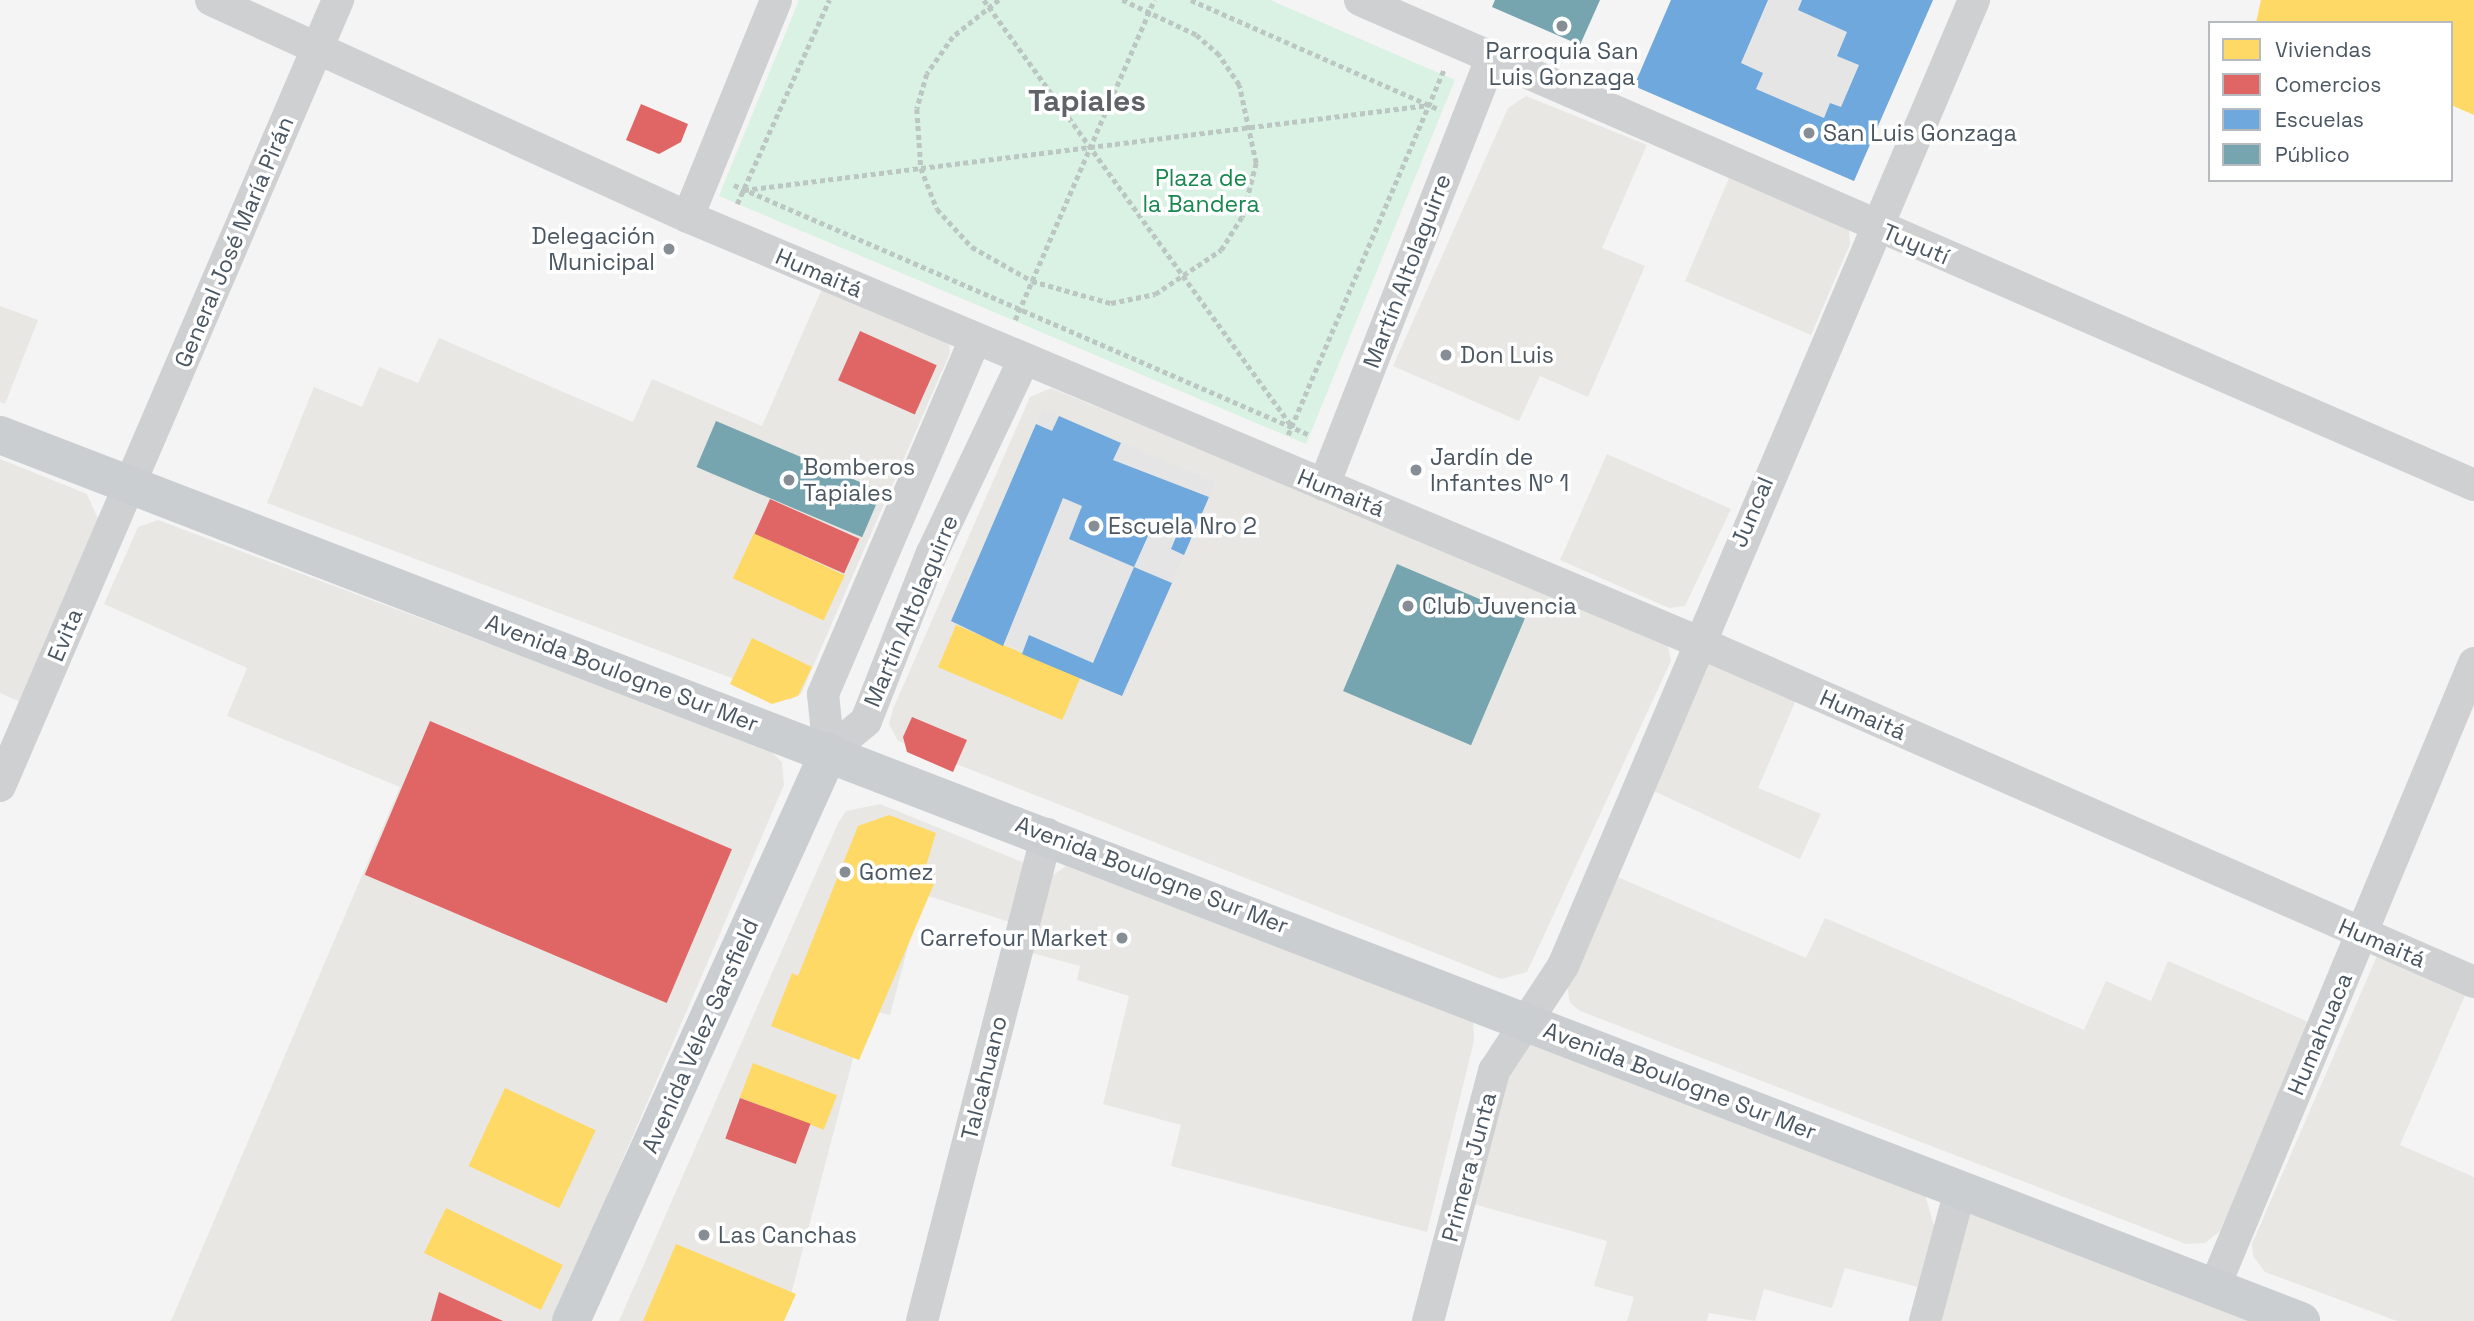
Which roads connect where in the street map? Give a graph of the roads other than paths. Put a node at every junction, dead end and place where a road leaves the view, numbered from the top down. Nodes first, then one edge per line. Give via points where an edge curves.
1 (211, 0) edge
2 (338, 0) edge
3 (776, 0) edge
4 (1360, 0) edge
5 (1973, 0) edge
6 (318, 47) junction
7 (1491, 58) junction
8 (688, 218) junction
9 (1876, 227) junction
10 (1001, 350) junction
11 (0, 435) edge
12 (129, 484) junction
13 (1324, 485) junction
14 (2474, 485) edge
15 (893, 532) junction
16 (933, 553) junction
17 (1696, 641) junction
18 (2474, 663) edge
19 (829, 752) junction
20 (0, 786) edge
21 (1047, 834) junction
22 (2361, 934) junction
23 (2474, 982) edge
24 (1528, 1021) junction
25 (1960, 1190) junction
26 (2214, 1288) junction
27 (571, 1321) edge
28 (922, 1321) edge
29 (1428, 1321) edge
30 (1925, 1321) edge
31 (2301, 1321) edge

1 - 6 street, Humaitá
2 - 6 street, General José María Pirán
3 - 8 street
4 - 7 street, Tuyutí
5 - 9 street, Juncal
6 - 8 street, Humaitá
6 - 12 street, General José María Pirán
7 - 9 street, Tuyutí
7 - 13 street, Martín Altolaguirre
8 - 10 street, Humaitá
9 - 14 street, Tuyutí
9 - 17 street, Juncal
10 - 13 street, Humaitá
10 - 15 street, Martín Altolaguirre
10 - 16 street, Martín Altolaguirre
11 - 12 main road, Avenida Boulogne Sur Mer
12 - 19 main road, Avenida Boulogne Sur Mer
12 - 20 street, Evita
13 - 17 street, Humaitá
15 - 16 street
15 - 19 street, Martín Altolaguirre via 823,694
16 - 19 street, Martín Altolaguirre via 866,721
17 - 22 street, Humaitá
17 - 24 street, Juncal via 1563,966
18 - 22 street, Humahuaca
19 - 21 main road, Avenida Boulogne Sur Mer
19 - 27 main road, Avenida Vélez Sarsfield
21 - 24 main road, Avenida Boulogne Sur Mer
21 - 28 street, Talcahuano
22 - 23 street, Humaitá
22 - 26 street, Humahuaca
24 - 25 main road, Avenida Boulogne Sur Mer
24 - 29 street, Primera Junta via 1494,1071
25 - 26 main road, Avenida Boulogne Sur Mer
25 - 30 street
26 - 31 main road, Avenida Boulogne Sur Mer

